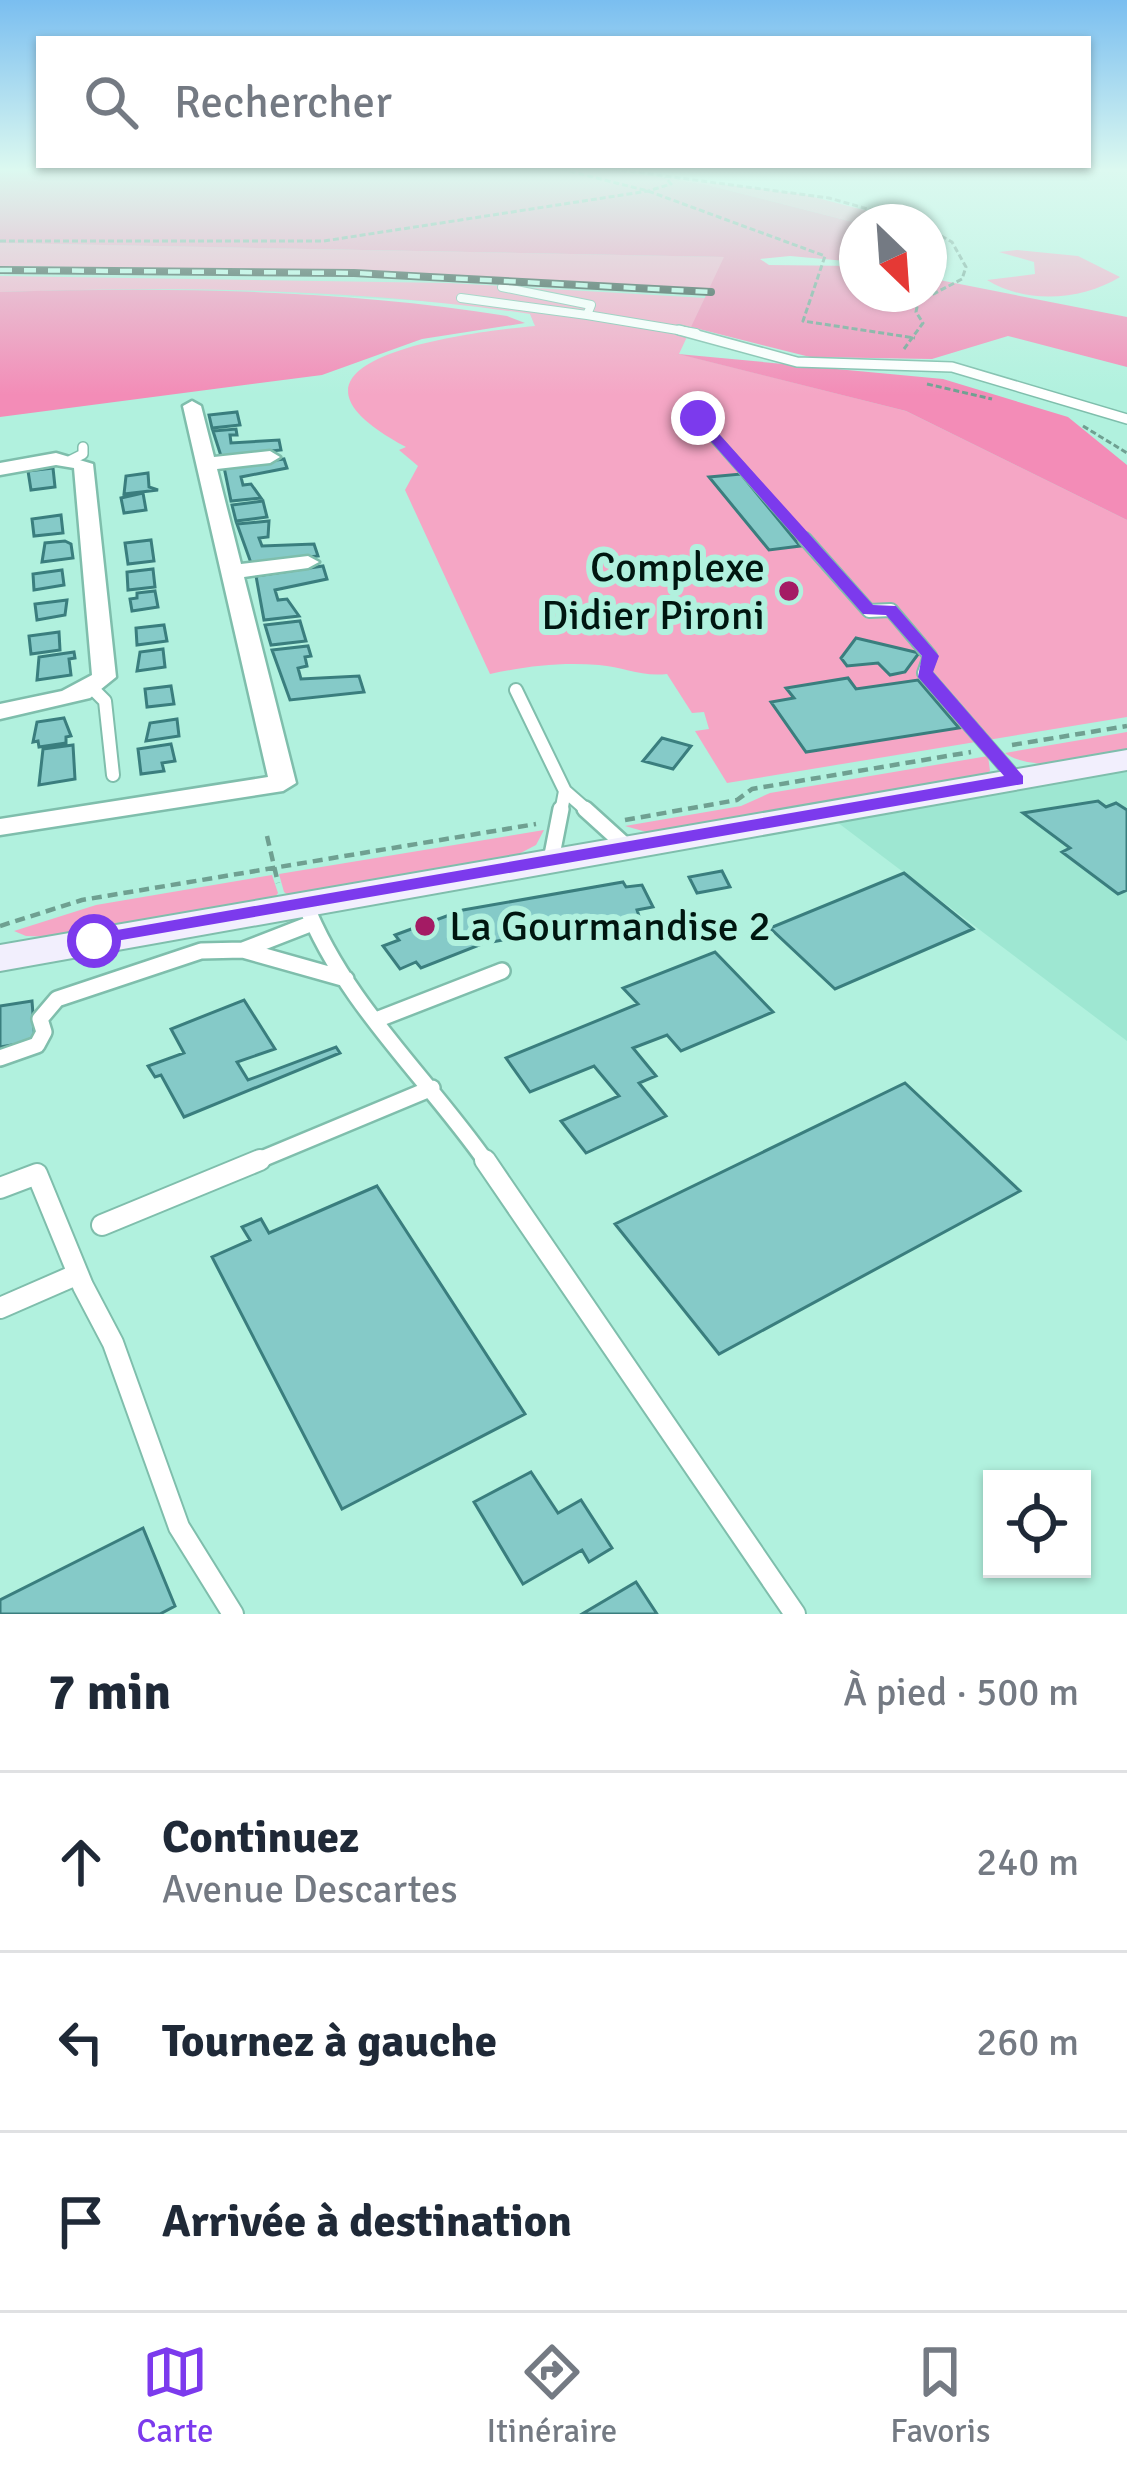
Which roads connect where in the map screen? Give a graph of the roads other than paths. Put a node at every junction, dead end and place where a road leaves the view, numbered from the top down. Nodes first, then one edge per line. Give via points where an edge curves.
1 (502, 287) dead end
2 (460, 298) dead end
3 (587, 315) junction
4 (192, 406) dead end
5 (698, 418) dead end
6 (1127, 419) edge
7 (270, 457) dead end
8 (206, 464) junction
9 (0, 469) edge
10 (308, 562) dead end
11 (232, 572) junction
12 (93, 689) junction
13 (517, 690) dead end
14 (0, 712) edge
15 (1127, 760) edge
16 (113, 776) dead end
17 (1017, 780) junction
18 (565, 791) junction
19 (0, 827) edge
20 (627, 847) junction
21 (551, 860) junction
22 (307, 914) junction
23 (243, 950) junction
24 (0, 958) edge
25 (502, 971) dead end
26 (346, 979) junction
27 (376, 1020) junction
28 (0, 1058) edge
29 (432, 1088) junction
30 (0, 1189) edge
31 (102, 1225) dead end
32 (78, 1274) junction
33 (0, 1308) edge
34 (233, 1614) edge
35 (795, 1614) edge

1 - 3 lane via 592,305
2 - 3 lane
3 - 6 lane via 694,332 797,362 952,367
4 - 8 street
5 - 17 lane via 869,610 891,610 931,656 924,673
7 - 8 street
8 - 11 street
9 - 12 street via 77,453 82,464 104,677
10 - 11 street
11 - 19 street via 283,783
12 - 14 street
12 - 16 lane via 105,701
13 - 18 lane
15 - 17 main road
17 - 20 main road
18 - 20 lane
18 - 21 lane
20 - 21 main road
21 - 22 main road
22 - 23 lane
22 - 24 main road
22 - 26 lane
23 - 26 lane
23 - 28 lane via 201,951 57,999 40,1018 37,1045
25 - 27 lane
26 - 27 lane
27 - 29 lane
29 - 31 lane
29 - 35 lane
30 - 32 lane via 37,1174
32 - 33 lane
32 - 34 lane via 113,1343 179,1526

